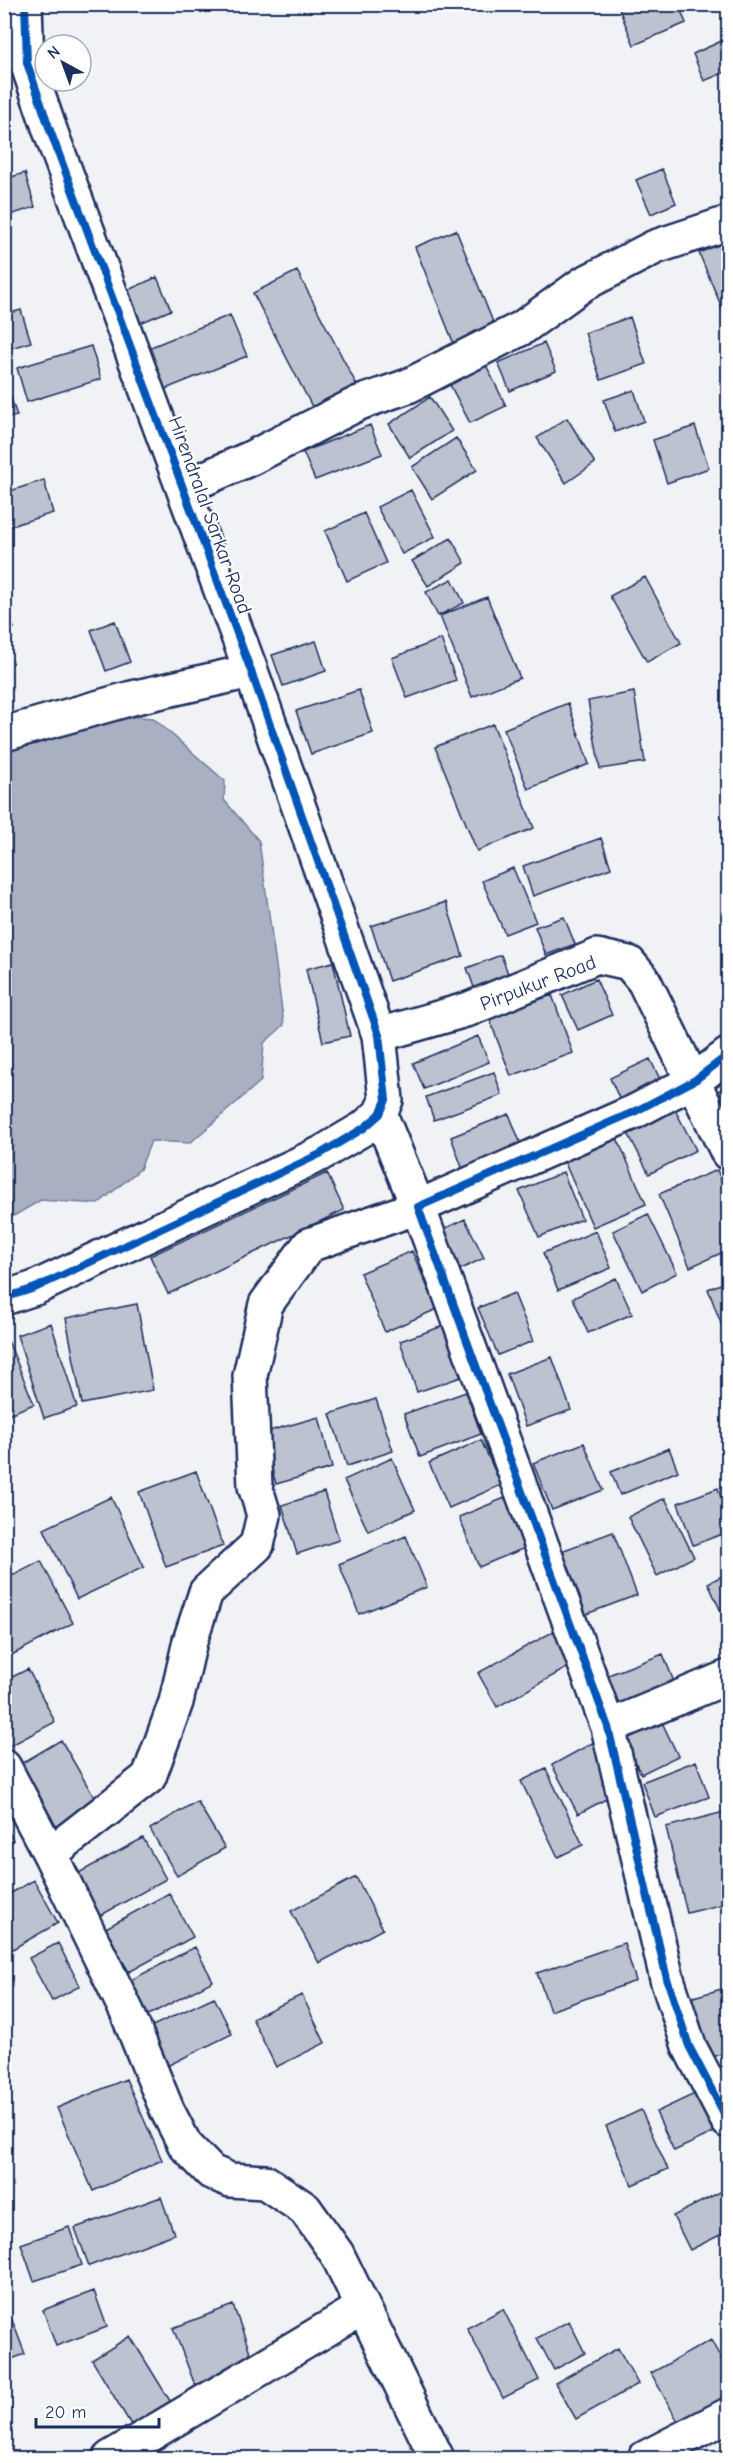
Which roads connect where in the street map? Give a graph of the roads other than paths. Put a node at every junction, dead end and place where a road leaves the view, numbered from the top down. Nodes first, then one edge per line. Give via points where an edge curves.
1 (26, 4) edge
2 (729, 224) edge
3 (183, 488) junction
4 (251, 671) junction
5 (4, 734) edge
6 (379, 1035) junction
7 (729, 1055) edge
8 (695, 1080) junction
9 (380, 1114) junction
10 (729, 1153) edge
11 (418, 1207) junction
12 (4, 1298) edge
13 (729, 1677) edge
14 (608, 1727) junction
15 (4, 1767) edge
16 (50, 1854) junction
17 (729, 2121) edge
18 (362, 2308) junction
19 (729, 2415) edge
20 (110, 2458) edge
21 (436, 2458) edge
22 (645, 2458) edge

1 - 3 street, Hirendralal Sarkar Road via 27,63
2 - 3 street via 655,247 583,284 522,328 417,381 359,403
3 - 4 street, Hirendralal Sarkar Road
4 - 5 street via 132,698
4 - 6 street, Hirendralal Sarkar Road
6 - 8 street, Pirpukur Road via 469,1010 597,956 629,963 644,981
6 - 9 street, Hirendralal Sarkar Road via 386,1100
7 - 8 street
8 - 10 street, Pirpukur Road
8 - 11 street via 636,1111
9 - 11 street
9 - 12 street via 320,1154 35,1288
11 - 14 street
11 - 16 street via 309,1245 266,1304 250,1376 255,1486 264,1515 257,1545 206,1592 176,1702 149,1776
13 - 14 street
14 - 17 street via 667,1979 689,2046
15 - 16 street
16 - 18 street via 127,2012 185,2145 211,2172 230,2180 265,2182 305,2209 337,2254
18 - 20 street
18 - 21 street
19 - 22 street

